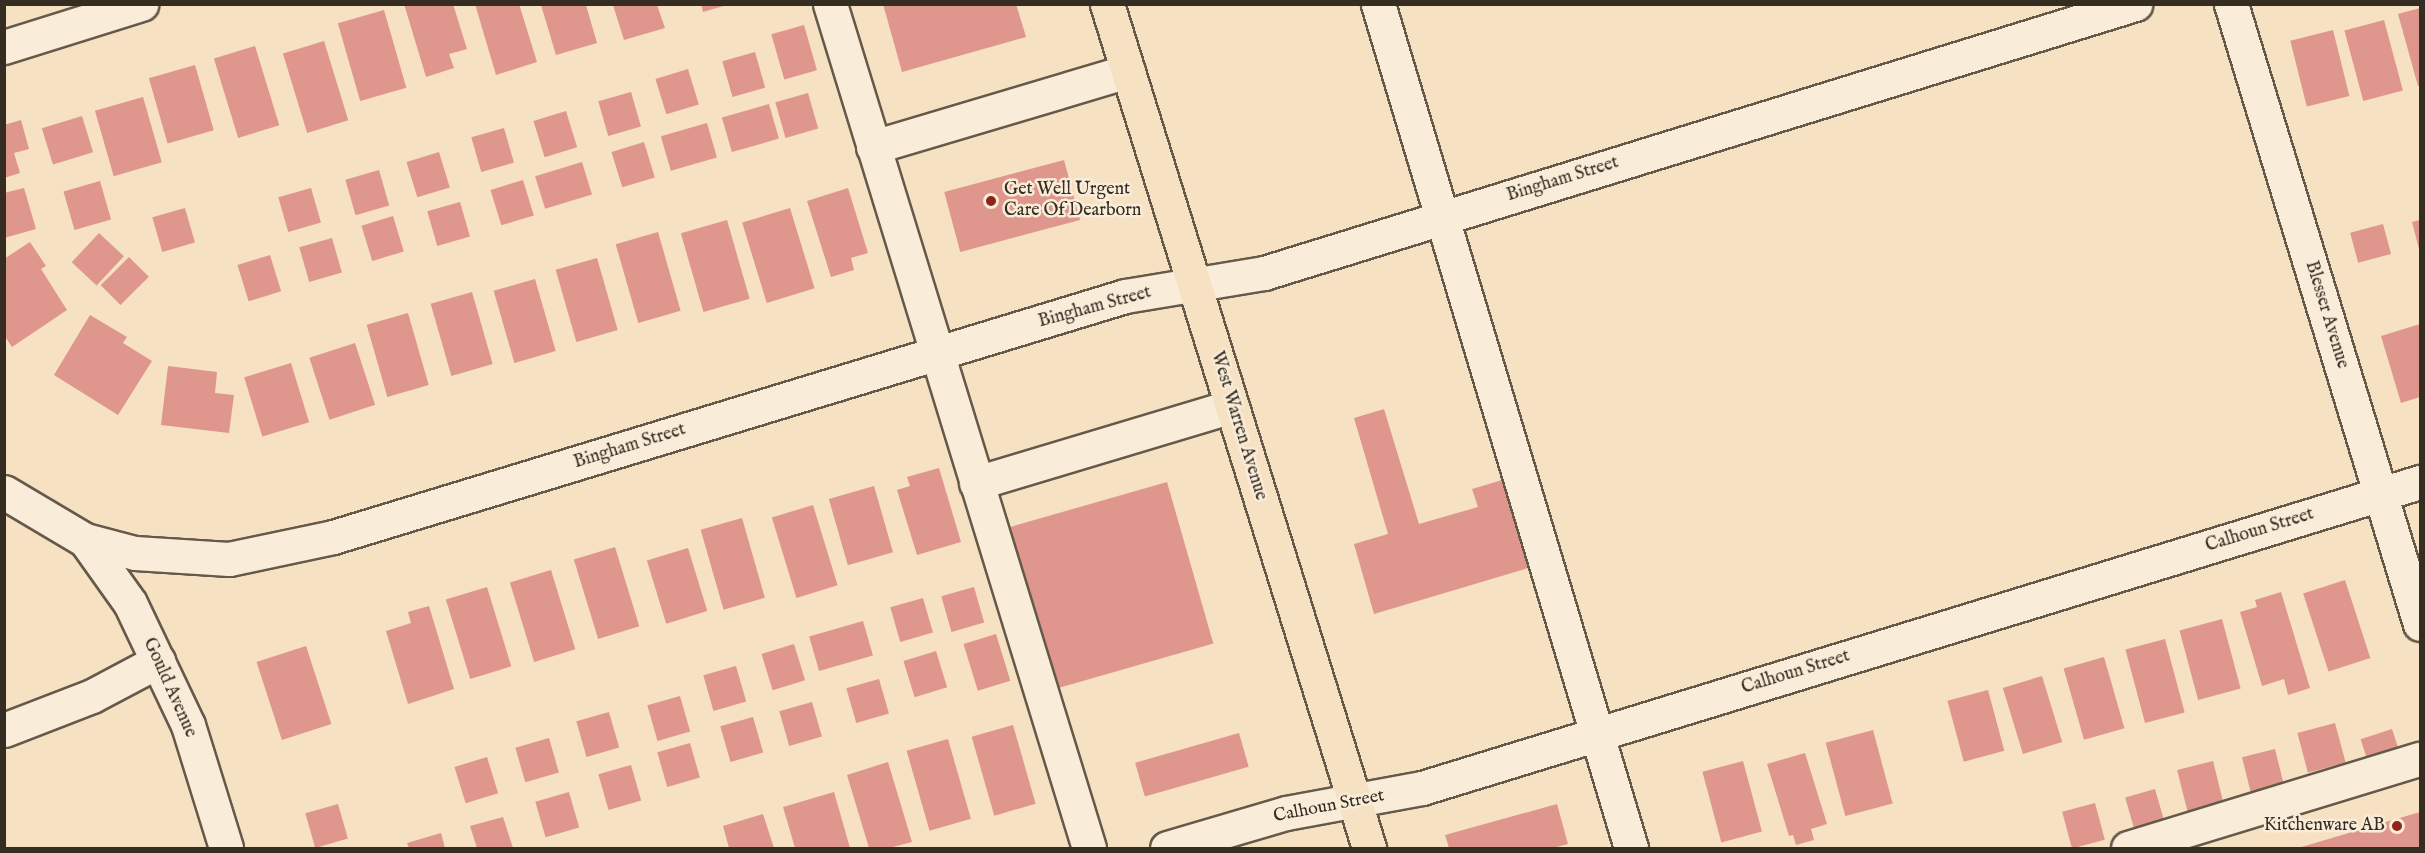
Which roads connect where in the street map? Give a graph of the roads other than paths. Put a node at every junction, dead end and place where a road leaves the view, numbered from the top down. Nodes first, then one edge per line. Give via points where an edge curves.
1 (141, 4) edge
2 (830, 4) edge
3 (1107, 4) edge
4 (1378, 4) edge
5 (2134, 4) edge
6 (2231, 4) edge
7 (4, 47) edge
8 (1128, 70) junction
9 (873, 147) junction
10 (1443, 217) junction
11 (1195, 286) junction
12 (937, 353) junction
13 (1232, 406) junction
14 (2421, 482) edge
15 (976, 483) junction
16 (4, 492) edge
17 (2381, 494) junction
18 (86, 540) junction
19 (2421, 624) edge
20 (158, 661) junction
21 (4, 730) edge
22 (1597, 734) junction
23 (2421, 759) edge
24 (1353, 801) junction
25 (225, 849) edge
26 (1089, 849) edge
27 (1167, 849) edge
28 (1369, 849) edge
29 (1631, 849) edge
30 (2128, 849) edge

1 - 7 street
2 - 9 street
3 - 8 main road, West Warren Avenue
4 - 10 street
5 - 10 street, Bingham Street
6 - 17 street, Blesser Avenue
8 - 9 street
8 - 11 main road, West Warren Avenue
9 - 12 street
10 - 11 street, Bingham Street via 1264,273
10 - 22 street
11 - 12 street, Bingham Street via 1125,296
11 - 13 main road, West Warren Avenue
12 - 15 street
12 - 18 street, Bingham Street via 333,537 229,560 135,553
13 - 15 street
13 - 24 main road, West Warren Avenue
14 - 17 street, Calhoun Street
15 - 26 street
16 - 18 street
17 - 19 street, Blesser Avenue
17 - 22 street, Calhoun Street
18 - 20 street, Gould Avenue via 130,603
20 - 21 street via 92,696
20 - 25 street, Gould Avenue via 188,725
22 - 24 street, Calhoun Street via 1422,788
22 - 29 street
23 - 30 street
24 - 27 street, Calhoun Street via 1286,813
24 - 28 main road, West Warren Avenue

